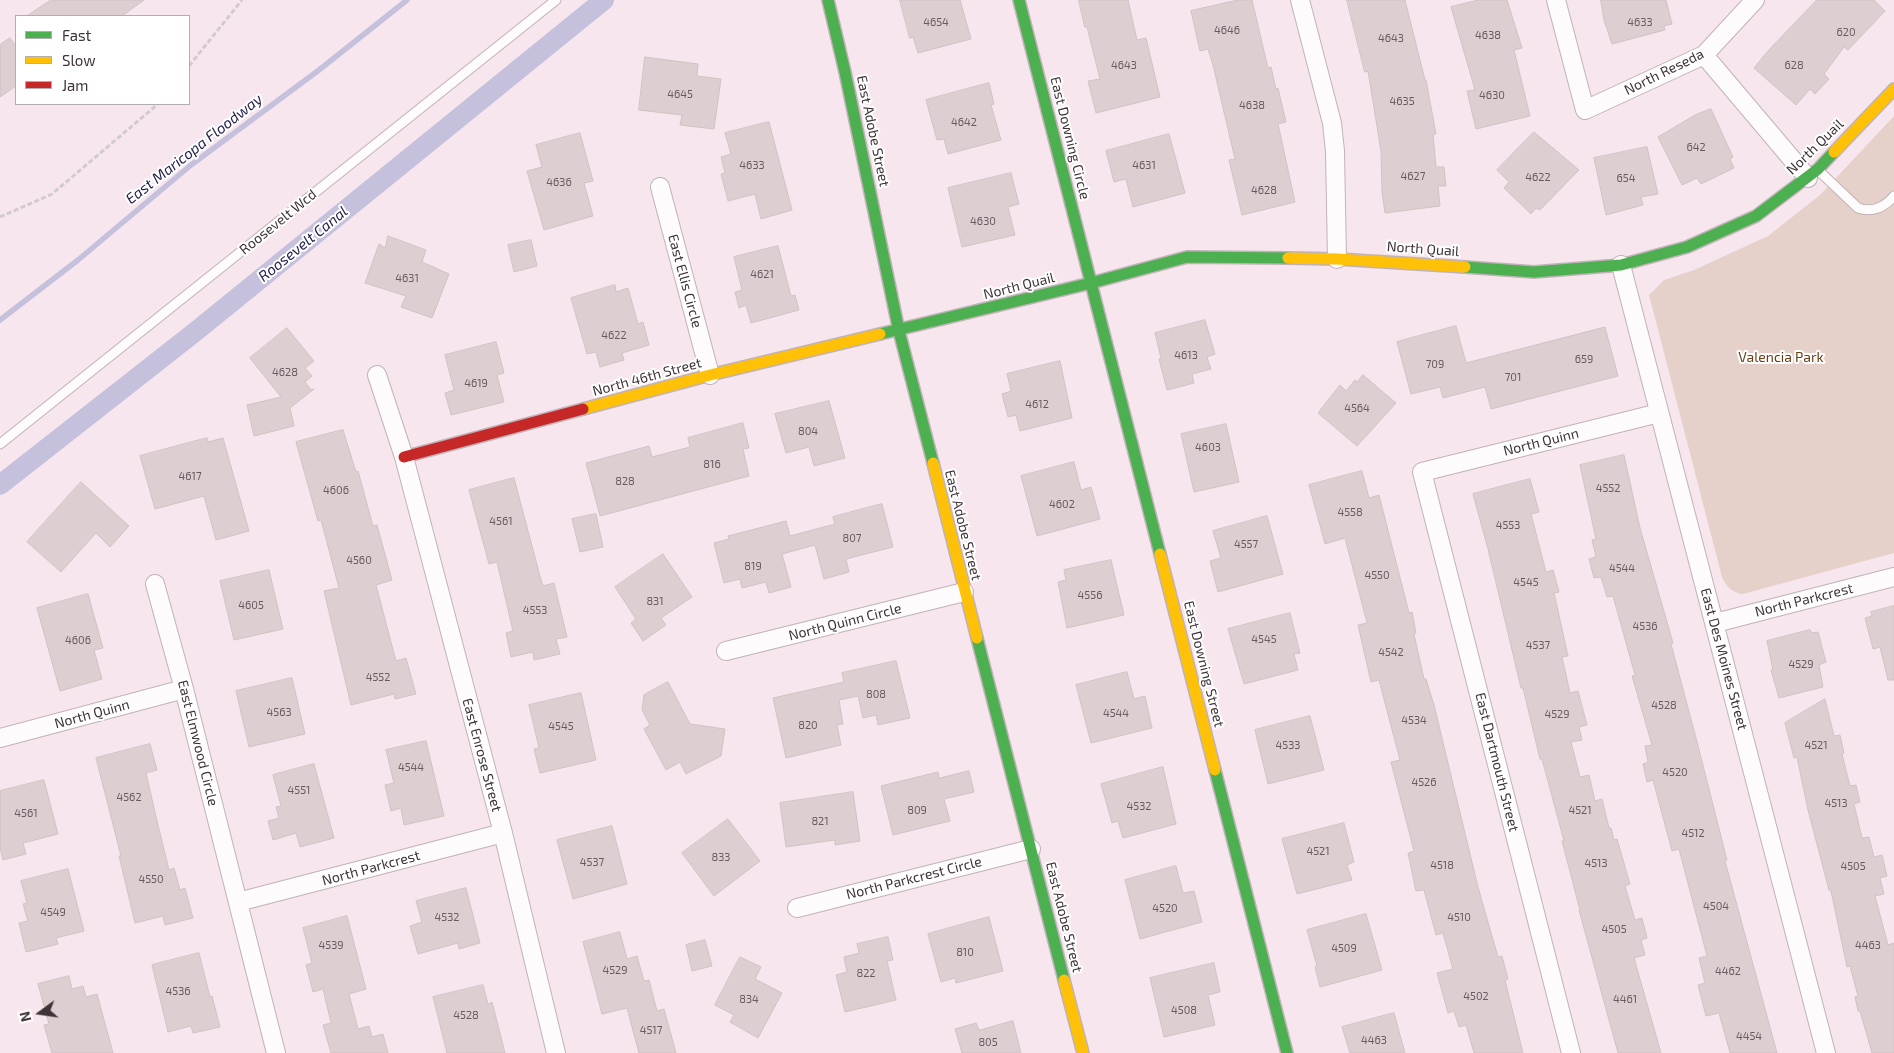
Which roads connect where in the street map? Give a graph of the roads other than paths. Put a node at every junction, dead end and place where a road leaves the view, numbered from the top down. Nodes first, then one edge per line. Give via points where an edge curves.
1 (556, 0) edge
2 (828, 0) edge
3 (1019, 0) edge
4 (1300, 0) edge
5 (1556, 0) edge
6 (1755, 0) edge
7 (1704, 55) junction
8 (1894, 89) edge
9 (1813, 174) junction
10 (660, 187) dead end
11 (1894, 196) edge
12 (1337, 258) junction
13 (1620, 265) junction
14 (1091, 283) junction
15 (899, 331) junction
16 (377, 375) dead end
17 (710, 375) junction
18 (1659, 412) junction
19 (0, 444) edge
20 (404, 457) junction
21 (1422, 472) joint
22 (1894, 577) edge
23 (155, 584) dead end
24 (964, 592) junction
25 (1715, 623) junction
26 (726, 651) dead end
27 (184, 690) junction
28 (0, 738) edge
29 (503, 833) junction
30 (1031, 849) junction
31 (238, 902) junction
32 (797, 908) dead end
33 (276, 1053) edge
34 (556, 1053) edge
35 (1083, 1053) edge
36 (1287, 1053) edge
37 (1571, 1053) edge
38 (1826, 1053) edge

1 - 19 lane, Roosevelt Wcd
2 - 15 street, East Adobe Street
3 - 14 street, East Downing Circle
4 - 12 street via 1332,123
5 - 7 street, North Reseda via 1585,110
6 - 7 street, North Reseda
7 - 9 street
8 - 9 street, North Quail
9 - 11 lane via 1858,208 1867,211 1889,202
9 - 13 street, North Quail via 1756,216 1687,247
10 - 17 street, East Ellis Circle
12 - 13 street, North Quail via 1534,272
12 - 14 street, North Quail via 1187,257
13 - 18 street, East Des Moines Street
14 - 15 street, North Quail
14 - 36 street, East Downing Street
15 - 17 street, North 46th Street
15 - 24 street, East Adobe Street
16 - 20 street, East Enrose Street
17 - 20 street, North 46th Street
18 - 21 street, North Quinn
18 - 25 street, East Des Moines Street
20 - 29 street, East Enrose Street
21 - 37 street, East Dartmouth Street
22 - 25 street, North Parkcrest
23 - 27 street, East Elmwood Circle
24 - 26 street, North Quinn Circle
24 - 30 street, East Adobe Street
25 - 38 street, East Des Moines Street
27 - 28 street, North Quinn
27 - 31 street, East Elmwood Circle
29 - 31 street, North Parkcrest
29 - 34 street, East Enrose Street
30 - 32 street, North Parkcrest Circle
30 - 35 street, East Adobe Street
31 - 33 street, East Elmwood Circle

